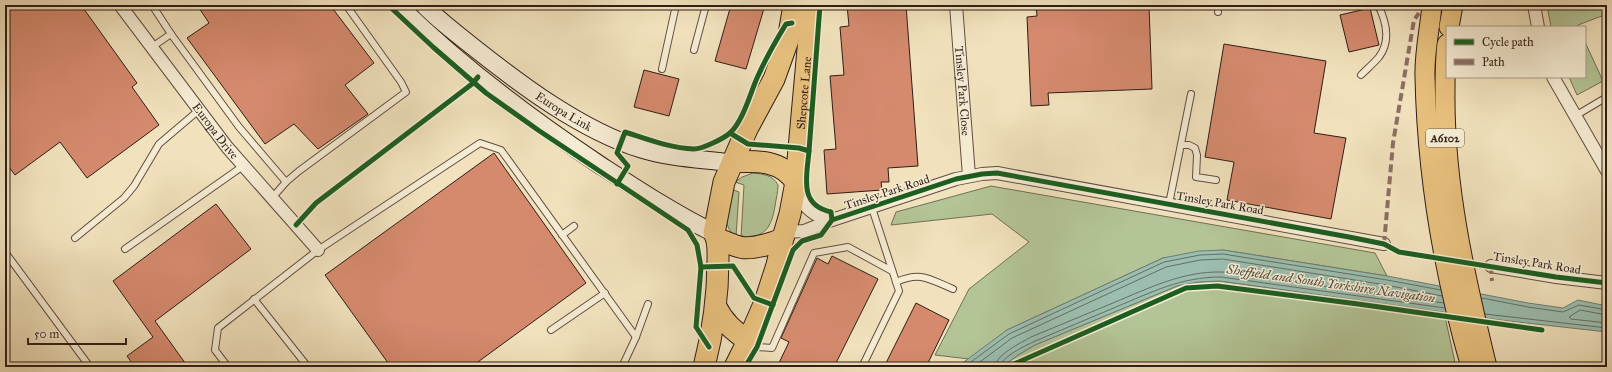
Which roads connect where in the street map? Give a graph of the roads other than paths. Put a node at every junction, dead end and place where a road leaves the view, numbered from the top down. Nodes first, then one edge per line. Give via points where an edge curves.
1 (120, 5) edge
2 (152, 5) edge
3 (346, 5) edge
4 (398, 5) edge
5 (424, 5) edge
6 (676, 5) edge
7 (706, 5) edge
8 (794, 5) edge
9 (812, 5) edge
10 (956, 5) edge
11 (1218, 5) edge
12 (1378, 5) edge
13 (1432, 5) edge
14 (1453, 5) edge
15 (1534, 5) edge
16 (1218, 12) dead end
17 (1450, 26) edge
18 (1538, 26) edge
19 (171, 34) junction
20 (152, 47) junction
21 (694, 50) dead end
22 (662, 69) dead end
23 (1446, 72) edge
24 (1361, 75) dead end
25 (1554, 78) edge
26 (1191, 94) dead end
27 (1607, 97) edge
28 (199, 110) junction
29 (1575, 116) junction
30 (1181, 145) junction
31 (731, 163) junction
32 (243, 166) junction
33 (1607, 171) edge
34 (969, 176) junction
35 (1216, 180) dead end
36 (286, 182) junction
37 (795, 187) junction
38 (272, 198) junction
39 (1169, 204) junction
40 (872, 208) junction
41 (832, 220) junction
42 (574, 226) dead end
43 (1448, 231) junction
44 (562, 235) junction
45 (784, 235) junction
46 (716, 236) junction
47 (75, 238) dead end
48 (1384, 244) dead end
49 (125, 249) dead end
50 (318, 250) junction
51 (5, 252) edge
52 (1491, 266) dead end
53 (892, 271) junction
54 (896, 282) junction
55 (1607, 283) edge
56 (952, 289) dead end
57 (605, 293) junction
58 (254, 299) junction
59 (648, 304) dead end
60 (716, 307) junction
61 (551, 330) dead end
62 (636, 337) junction
63 (748, 341) junction
64 (90, 367) edge
65 (228, 367) edge
66 (308, 367) edge
67 (622, 367) edge
68 (704, 367) edge
69 (735, 367) edge
70 (862, 367) edge
71 (1471, 367) edge
72 (1487, 367) edge

1 - 20 street, Europa Drive
2 - 19 lane
3 - 36 lane via 406,92
4 - 46 street, Europa Link via 478,77 560,138
5 - 31 street, Europa Link via 508,74 558,108 606,135 641,149
6 - 22 lane
7 - 21 lane
8 - 31 highway, Shepcote Lane via 788,40 774,79 746,129
9 - 37 highway, Shepcote Lane
10 - 34 street, Tinsley Park Close
11 - 16 lane
12 - 24 lane via 1384,18 1387,40 1380,56
13 - 43 main road, A6102 via 1424,76 1429,136
14 - 17 main road
15 - 18 street
19 - 20 lane
19 - 36 lane via 239,126
20 - 28 street, Europa Drive
23 - 43 main road, A6102 via 1444,127 1449,180
25 - 29 street
26 - 30 lane
27 - 29 lane
28 - 32 street, Europa Drive
28 - 47 lane via 159,144 124,198
29 - 33 street
30 - 35 lane via 1195,148 1196,177
30 - 39 lane
31 - 37 highway via 767,162 787,172
31 - 46 highway, Shepcote Lane via 721,191
32 - 38 street, Europa Drive
32 - 49 lane
34 - 39 street, Tinsley Park Road via 997,173
34 - 40 street, Tinsley Park Road
36 - 38 lane
37 - 41 street, Tinsley Park Road via 810,212 820,218
37 - 45 highway, Shepcote Lane
38 - 50 street, Europa Drive
39 - 48 street, Tinsley Park Road
40 - 41 street, Tinsley Park Road
40 - 53 lane
41 - 45 street
42 - 44 lane
43 - 71 main road, A6102 via 1460,329
43 - 72 main road, A6102
44 - 50 lane via 501,150 480,143
44 - 57 lane
45 - 46 highway via 778,241 749,249
45 - 63 highway, Shepcote Lane via 765,302
46 - 60 highway, Shepcote Lane via 719,277
50 - 58 lane
51 - 64 lane
52 - 55 street, Tinsley Park Road
53 - 54 lane
53 - 63 lane via 848,248 814,253 772,348 756,347
54 - 56 lane via 917,276
54 - 70 lane via 899,291
57 - 61 lane
57 - 62 lane
58 - 65 lane via 218,328 215,350
58 - 66 lane
59 - 62 lane
60 - 63 highway via 722,319
60 - 68 highway, Shepcote Lane
62 - 67 lane
63 - 69 highway, Shepcote Lane

